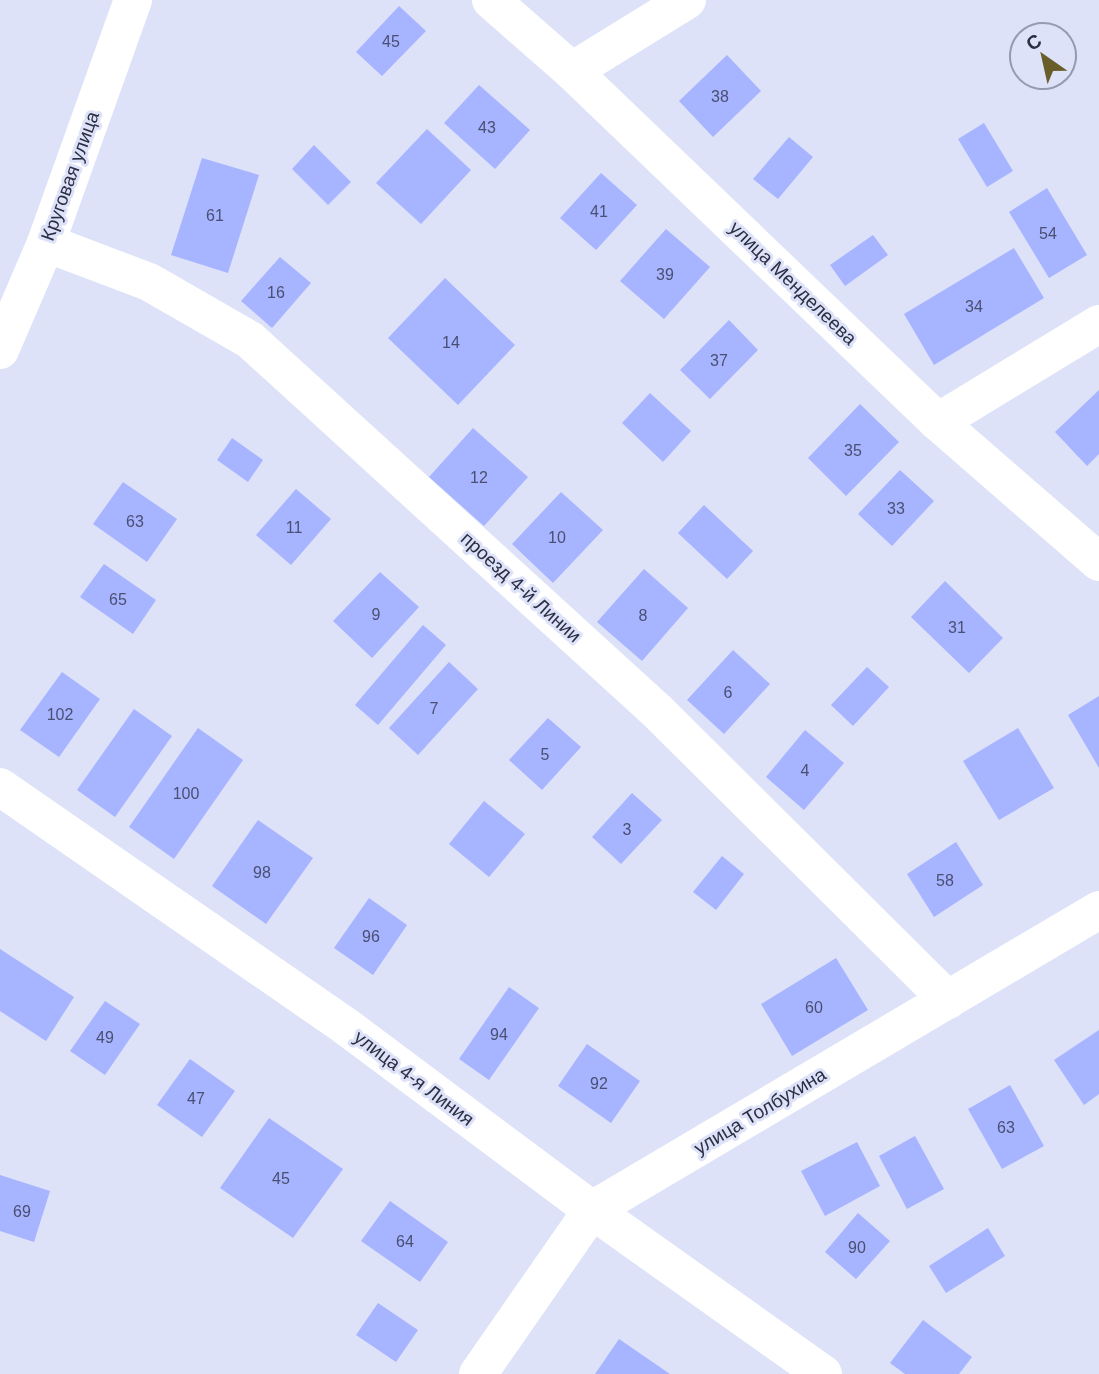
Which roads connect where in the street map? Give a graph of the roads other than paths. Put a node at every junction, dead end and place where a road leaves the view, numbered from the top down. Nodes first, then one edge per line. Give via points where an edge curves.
1 (133, 0) edge
2 (491, 0) edge
3 (687, 0) edge
4 (572, 71) junction
5 (46, 243) junction
6 (1099, 324) edge
7 (0, 350) edge
8 (938, 422) junction
9 (1099, 562) edge
10 (0, 787) edge
11 (1099, 910) edge
12 (948, 1000) junction
13 (592, 1210) junction
14 (478, 1374) edge
15 (823, 1374) edge

1 - 5 street, Круговая улица
2 - 4 street, улица Менделеева
3 - 4 street
4 - 8 street, улица Менделеева
5 - 7 street, Круговая улица
5 - 12 street, проезд 4-й Линии via 149,282 250,340 657,711
6 - 8 street
8 - 9 street, улица Менделеева
10 - 13 street, улица 4-я Линия via 344,1025
11 - 12 street, улица Толбухина
12 - 13 street, улица Толбухина
13 - 14 street, улица Толбухина
13 - 15 street, улица 4-я Линия

